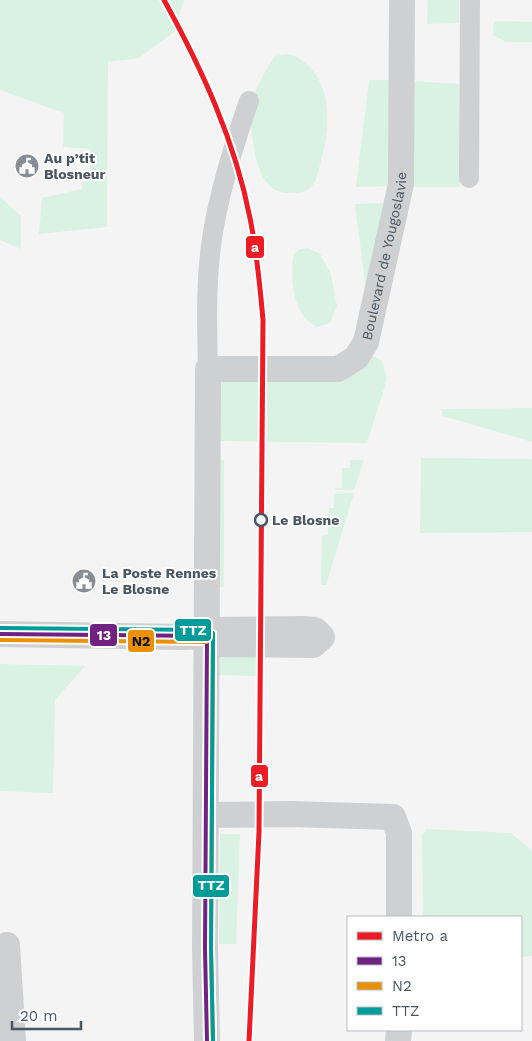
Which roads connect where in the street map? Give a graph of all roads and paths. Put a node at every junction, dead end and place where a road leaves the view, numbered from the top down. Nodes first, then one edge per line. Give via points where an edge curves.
1 (402, 0) edge
2 (470, 0) edge
3 (249, 101) dead end
4 (469, 178) dead end
5 (208, 369) junction
6 (0, 634) edge
7 (207, 636) junction
8 (206, 814) junction
9 (399, 916) edge
10 (7, 945) dead end
11 (13, 1041) edge
12 (206, 1041) edge

1 - 5 street, Boulevard de Yougoslavie via 401,184 366,342 356,358 338,369
2 - 4 street
3 - 5 street via 216,217 210,252
5 - 7 street
6 - 7 street
7 - 8 street
8 - 9 street via 394,817 399,833
8 - 12 street
10 - 11 street

